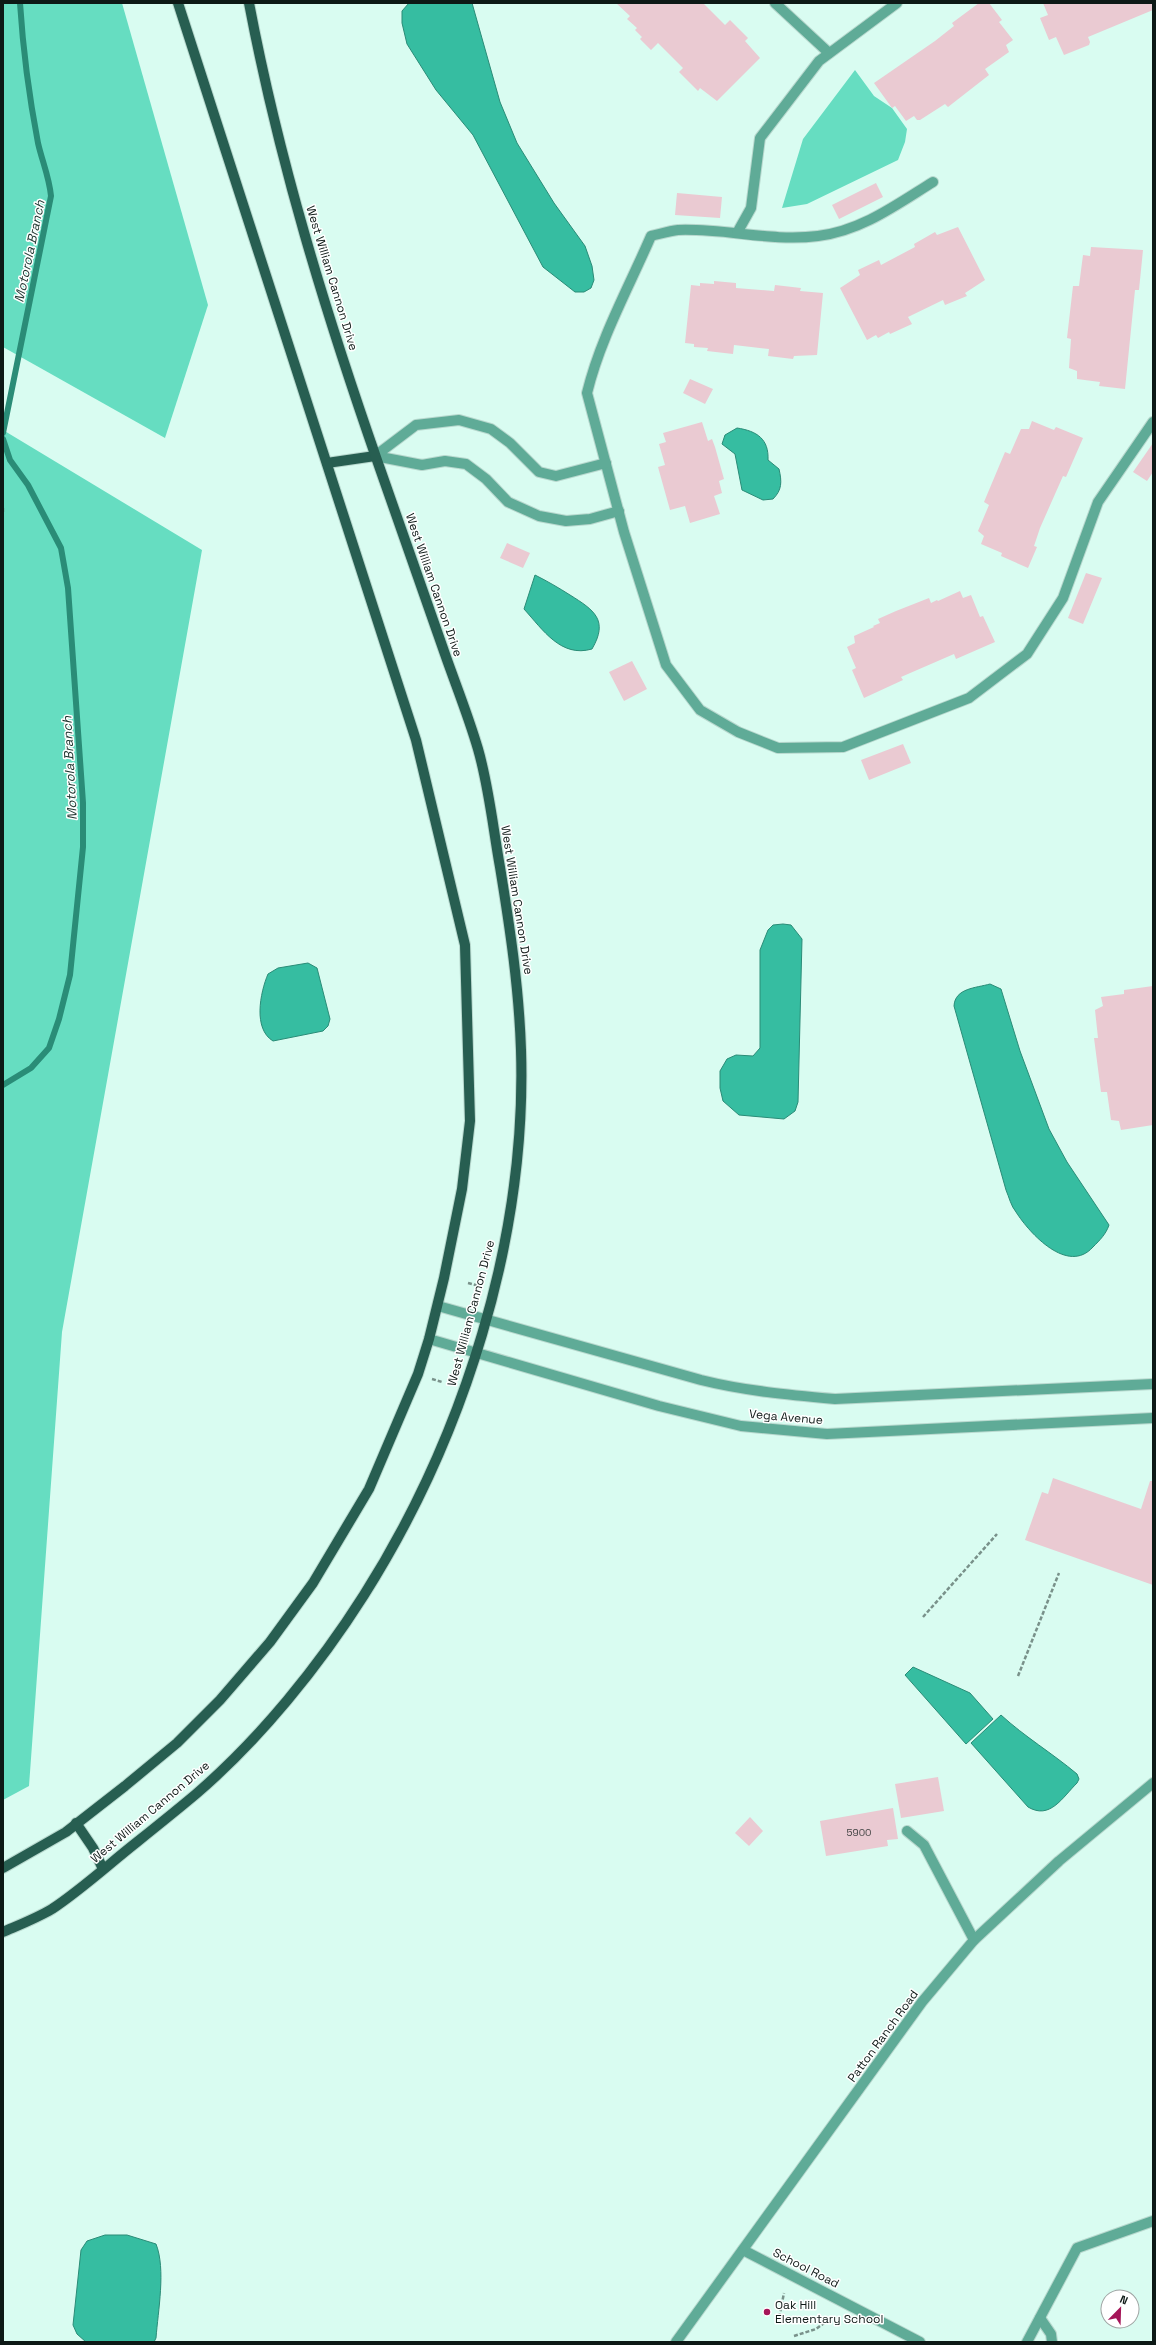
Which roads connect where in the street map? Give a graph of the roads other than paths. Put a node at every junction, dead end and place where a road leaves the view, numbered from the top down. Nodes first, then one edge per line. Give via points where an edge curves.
1 (178, 3) edge
2 (249, 3) edge
3 (775, 3) edge
4 (897, 3) edge
5 (829, 53) junction
6 (933, 182) dead end
7 (737, 233) junction
8 (1153, 422) edge
9 (375, 456) junction
10 (606, 462) junction
11 (327, 463) junction
12 (619, 511) junction
13 (438, 1306) junction
14 (485, 1319) junction
15 (429, 1339) junction
16 (475, 1354) junction
17 (1153, 1384) edge
18 (1153, 1418) edge
19 (1153, 1783) edge
20 (76, 1823) junction
21 (907, 1831) dead end
22 (3, 1868) edge
23 (103, 1869) junction
24 (3, 1932) edge
25 (974, 1940) junction
26 (1153, 2221) edge
27 (743, 2250) junction
28 (1040, 2318) junction
29 (676, 2342) edge
30 (920, 2342) edge
31 (1027, 2342) edge
32 (1052, 2342) edge

1 - 11 main road
2 - 9 main road, West William Cannon Drive via 266,92 293,198
3 - 5 street
4 - 5 street
5 - 7 street via 819,61 760,138 751,208
6 - 7 street via 855,227 818,236 772,237
7 - 10 street via 677,230 652,236 608,332 588,393
8 - 12 street via 1098,502 1063,598 1027,654 969,698 843,747 778,748 738,732 700,710 666,665 643,597
9 - 10 street via 416,424 459,420 491,429 510,443 539,472 556,476
9 - 11 main road
9 - 12 street via 422,465 445,461 466,464 486,479 508,502 538,516 566,521 590,519
9 - 14 main road, West William Cannon Drive via 479,753 513,946 521,1055 518,1134 510,1211 501,1260
10 - 12 street
11 - 13 main road via 416,740 465,945 470,1121 462,1189
13 - 14 street, Vega Avenue
13 - 15 main road
14 - 16 main road, West William Cannon Drive
14 - 17 street, Vega Avenue via 732,1388 783,1395 835,1399
15 - 16 street, Vega Avenue
15 - 20 main road via 400,1419 369,1489 313,1583 270,1642 220,1700 177,1743
16 - 18 street, Vega Avenue via 683,1412 741,1426 788,1431 827,1434
16 - 23 main road, West William Cannon Drive via 464,1390 421,1495 382,1566 347,1621 253,1738 200,1791
19 - 25 street, Patton Ranch Road via 1059,1861
20 - 22 main road via 66,1832
20 - 23 main road via 93,1848
21 - 25 street via 924,1845
23 - 24 main road, West William Cannon Drive via 50,1910
25 - 27 street, Patton Ranch Road via 922,2002
26 - 28 street via 1077,2248
27 - 29 street, Patton Ranch Road
27 - 30 street, School Road
28 - 31 street
28 - 32 street via 1051,2334

